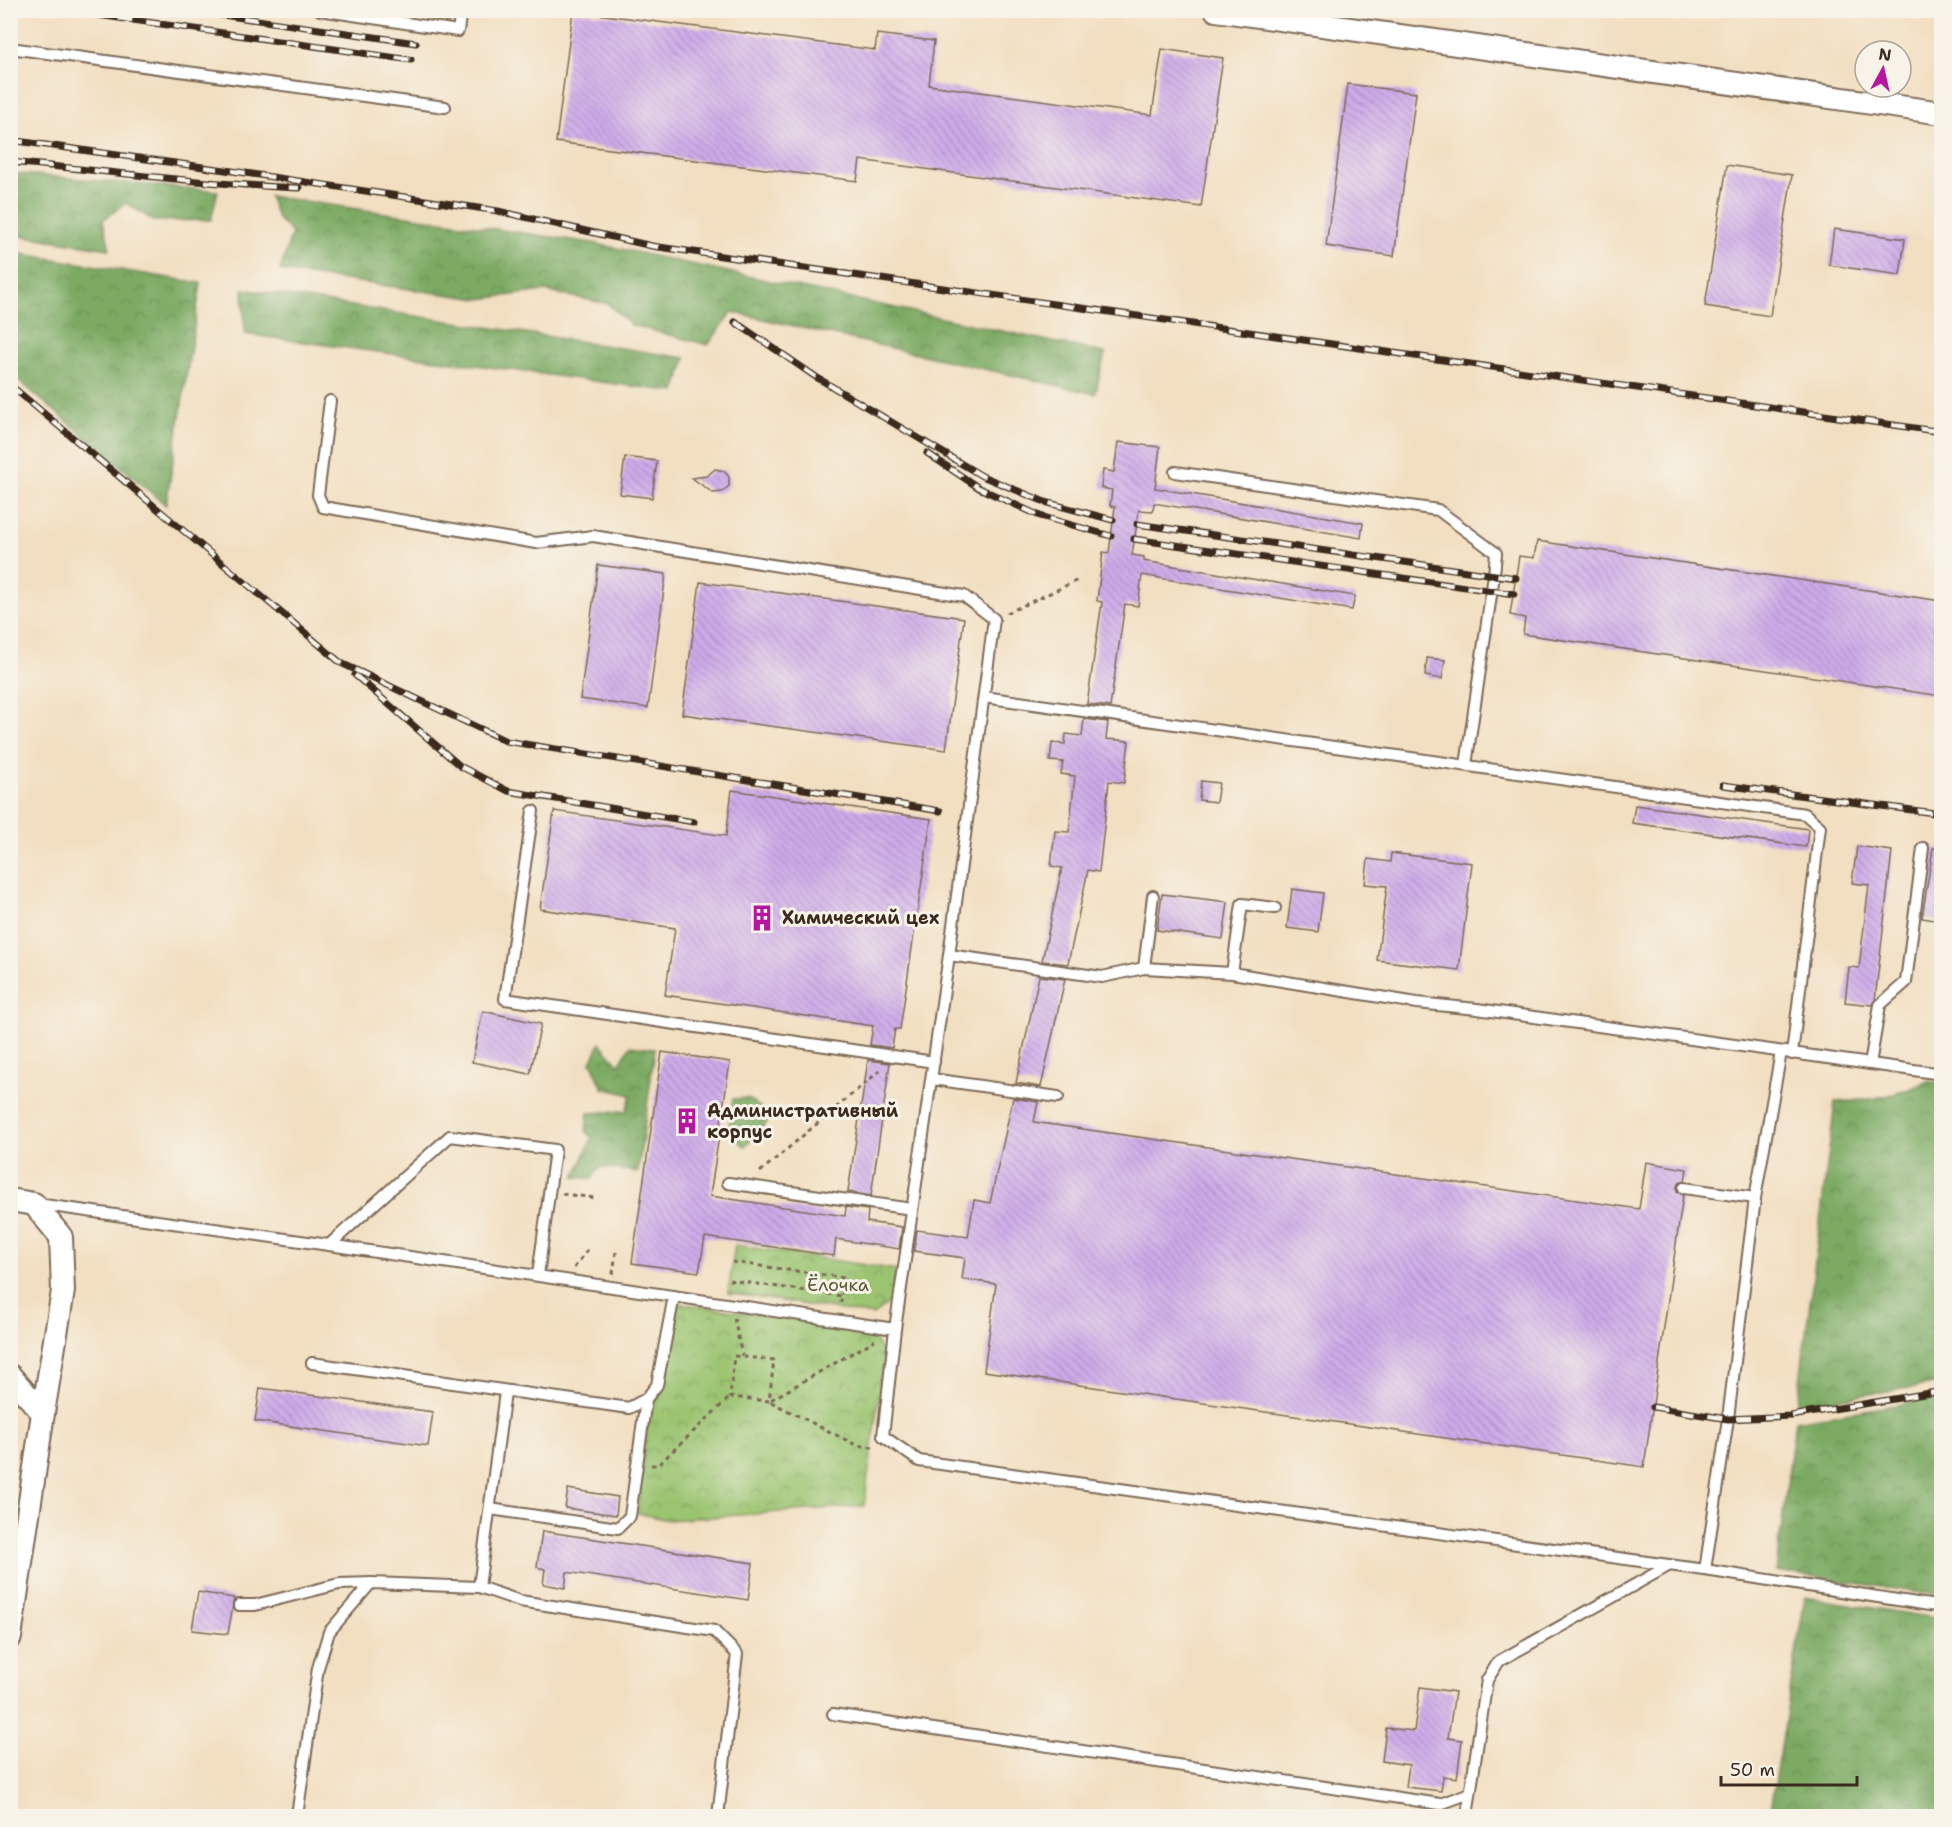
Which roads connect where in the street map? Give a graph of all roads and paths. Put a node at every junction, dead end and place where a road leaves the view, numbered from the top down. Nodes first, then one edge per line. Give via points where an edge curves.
1 (320, 10) edge
2 (461, 10) edge
3 (1216, 10) edge
4 (343, 12) edge
5 (10, 48) edge
6 (445, 107) dead end
7 (1941, 113) edge
8 (330, 401) dead end
9 (1175, 472) dead end
10 (1078, 580) dead end
11 (994, 619) junction
12 (984, 697) junction
13 (1466, 765) junction
14 (533, 811) dead end
15 (1923, 848) dead end
16 (1153, 896) dead end
17 (1275, 908) dead end
18 (949, 955) junction
19 (1144, 968) junction
20 (1232, 973) junction
21 (1786, 1053) junction
22 (898, 1056) junction
23 (934, 1062) junction
24 (1870, 1064) junction
25 (1941, 1074) edge
26 (932, 1079) junction
27 (1058, 1097) dead end
28 (728, 1183) dead end
29 (744, 1185) junction
30 (1684, 1188) dead end
31 (549, 1192) junction
32 (596, 1198) dead end
33 (1755, 1198) junction
34 (10, 1200) edge
35 (34, 1204) junction
36 (912, 1209) junction
37 (329, 1245) junction
38 (589, 1248) dead end
39 (616, 1252) dead end
40 (732, 1262) dead end
41 (538, 1275) junction
42 (566, 1280) junction
43 (729, 1280) dead end
44 (612, 1287) junction
45 (674, 1296) junction
46 (842, 1296) junction
47 (731, 1304) junction
48 (838, 1321) junction
49 (895, 1329) junction
50 (742, 1356) junction
51 (312, 1363) dead end
52 (10, 1376) edge
53 (505, 1392) junction
54 (730, 1397) junction
55 (646, 1399) junction
56 (769, 1401) junction
57 (43, 1413) junction
58 (883, 1436) junction
59 (637, 1465) junction
60 (490, 1509) junction
61 (1671, 1565) junction
62 (1705, 1570) junction
63 (371, 1583) junction
64 (479, 1587) junction
65 (239, 1605) dead end
66 (1941, 1607) edge
67 (10, 1637) edge
68 (833, 1714) dead end
69 (1470, 1793) junction
70 (297, 1816) edge
71 (717, 1816) edge
72 (1467, 1816) edge

1 - 4 lane
2 - 4 lane via 458,31
3 - 7 street
5 - 6 lane
8 - 11 lane via 318,495 323,507 536,543 593,536 941,592 964,596
9 - 13 lane via 1438,510 1496,553
10 - 11 path
11 - 12 lane
12 - 13 lane
12 - 18 lane
13 - 21 lane via 1806,814 1820,827
14 - 22 lane via 505,999
15 - 24 lane via 1906,982 1880,1005
16 - 19 lane
17 - 20 lane via 1242,904
18 - 19 lane via 1102,977
18 - 23 lane
19 - 20 lane
20 - 21 lane via 1417,1003
21 - 24 lane
21 - 33 lane
22 - 23 lane
22 - 29 path
23 - 26 lane
24 - 25 lane
26 - 27 lane
26 - 36 lane
28 - 29 lane
29 - 36 lane
30 - 33 lane
31 - 32 path
31 - 37 lane via 555,1150 450,1136
31 - 41 lane
33 - 62 lane
34 - 35 street
35 - 37 lane
35 - 57 street via 61,1237 63,1280
36 - 49 lane
37 - 41 lane
38 - 42 path
39 - 44 path
40 - 46 path via 845,1278
41 - 42 lane
42 - 44 lane
43 - 46 path
44 - 45 lane
45 - 47 lane
45 - 55 lane via 657,1386
46 - 48 path
47 - 48 lane
47 - 50 path
48 - 49 lane
49 - 56 path
49 - 58 lane
50 - 54 path via 735,1356
50 - 56 path via 774,1360
51 - 53 lane
52 - 57 street
53 - 55 lane via 629,1408
53 - 60 lane
54 - 56 path
54 - 59 path via 658,1465
55 - 59 lane
56 - 58 path via 856,1445 874,1447
57 - 67 street
58 - 61 lane via 919,1461
59 - 60 lane via 630,1516 618,1528
60 - 64 lane
61 - 62 lane
61 - 69 lane via 1499,1661 1487,1680
62 - 66 lane
63 - 64 lane
63 - 65 lane via 339,1584 255,1605
63 - 70 lane via 329,1632 318,1668
64 - 71 lane via 520,1601 714,1631 737,1654
68 - 69 lane via 1440,1804
69 - 72 lane

